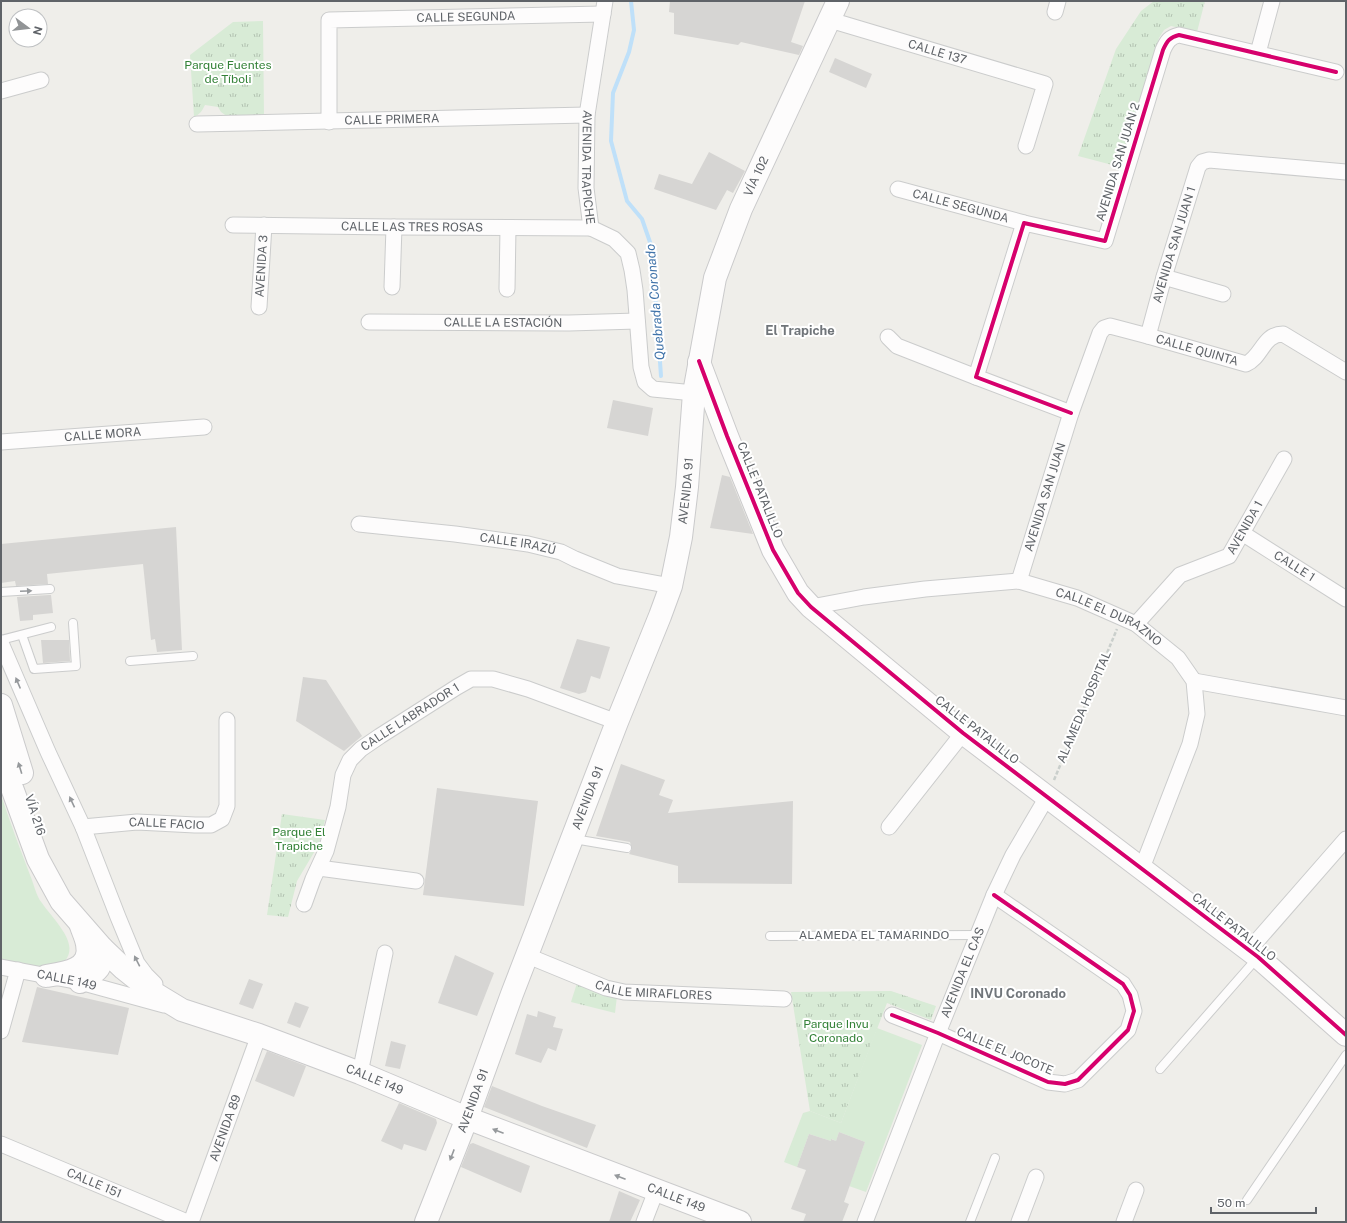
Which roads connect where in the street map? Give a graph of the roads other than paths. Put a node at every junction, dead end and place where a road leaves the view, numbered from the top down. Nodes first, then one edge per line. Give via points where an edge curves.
1 (1272, 1) edge
2 (604, 7) edge
3 (834, 10) edge
4 (1258, 53) junction
5 (1336, 72) dead end
6 (41, 80) dead end
7 (1, 91) edge
8 (587, 116) junction
9 (329, 122) junction
10 (197, 124) dead end
11 (1026, 146) dead end
12 (1346, 172) edge
13 (898, 189) dead end
14 (1024, 223) junction
15 (233, 225) dead end
16 (264, 225) junction
17 (394, 227) junction
18 (508, 228) junction
19 (591, 228) junction
20 (1164, 277) junction
21 (392, 286) dead end
22 (507, 289) dead end
23 (1223, 294) dead end
24 (259, 307) dead end
25 (708, 314) junction
26 (637, 321) junction
27 (369, 322) dead end
28 (1148, 336) junction
29 (888, 337) dead end
30 (699, 361) joint
31 (1346, 372) edge
32 (976, 377) junction
33 (702, 392) junction
34 (1072, 413) junction
35 (204, 427) dead end
36 (1, 442) edge
37 (1284, 459) dead end
38 (359, 524) dead end
39 (1242, 534) junction
40 (1019, 581) junction
41 (671, 586) junction
42 (50, 590) dead end
43 (1, 592) edge
44 (1346, 599) edge
45 (811, 607) junction
46 (73, 623) dead end
47 (1136, 624) junction
48 (51, 627) dead end
49 (22, 635) junction
50 (1, 642) edge
51 (193, 656) dead end
52 (130, 661) dead end
53 (1194, 681) junction
54 (1, 705) edge
55 (1346, 708) edge
56 (227, 720) dead end
57 (617, 722) junction
58 (963, 733) junction
59 (1, 754) edge
60 (1047, 797) junction
61 (83, 827) junction
62 (889, 827) dead end
63 (573, 839) junction
64 (1346, 839) edge
65 (627, 848) dead end
66 (319, 868) junction
67 (1142, 868) junction
68 (416, 881) dead end
69 (994, 895) junction
70 (304, 904) dead end
71 (80, 922) junction
72 (978, 935) junction
73 (770, 936) dead end
74 (102, 948) junction
75 (385, 953) dead end
76 (1254, 953) junction
77 (528, 956) junction
78 (1, 967) edge
79 (18, 970) junction
80 (46, 976) junction
81 (80, 982) junction
82 (784, 999) dead end
83 (182, 1010) junction
84 (892, 1015) dead end
85 (1, 1031) edge
86 (938, 1033) junction
87 (259, 1034) junction
88 (1346, 1035) edge
89 (1346, 1055) edge
90 (1160, 1069) dead end
91 (360, 1073) junction
92 (467, 1118) junction
93 (1, 1144) edge
94 (995, 1158) dead end
95 (1036, 1177) dead end
96 (656, 1190) junction
97 (1136, 1190) dead end
98 (1247, 1200) dead end
99 (187, 1222) edge
100 (191, 1222) edge
101 (426, 1222) edge
102 (644, 1222) edge
103 (740, 1222) edge
104 (865, 1222) edge
105 (970, 1222) edge
106 (1019, 1222) edge
107 (1124, 1222) edge

1 - 4 street
2 - 8 street, AVENIDA TRAPICHE
2 - 9 street, CALLE SEGUNDA via 329,20
3 - 11 street, CALLE 137 via 1045,84
3 - 25 main road, VÍA 102 via 741,209 715,278
4 - 5 street, AVENIDA SAN JUAN 2
4 - 14 street, AVENIDA SAN JUAN 2 via 1180,35 1172,37 1166,42 1163,50 1105,241
6 - 7 street
8 - 9 street, CALLE PRIMERA
8 - 19 street, AVENIDA TRAPICHE via 586,188
9 - 10 street, CALLE PRIMERA
12 - 20 street, AVENIDA SAN JUAN 1 via 1209,160 1202,162 1198,167
13 - 14 street, CALLE SEGUNDA
14 - 32 street
15 - 16 street, CALLE LAS TRES ROSAS
16 - 17 street, CALLE LAS TRES ROSAS
16 - 24 street, AVENIDA 3
17 - 18 street, CALLE LAS TRES ROSAS
17 - 21 street
18 - 19 street, CALLE LAS TRES ROSAS
18 - 22 street
19 - 26 street, AVENIDA TRAPICHE via 614,240 628,254 636,290
20 - 23 street
20 - 28 street, AVENIDA SAN JUAN 1
25 - 30 main road, VÍA 102
25 - 33 main road via 708,353
26 - 27 street, CALLE LA ESTACIÓN
26 - 33 street, AVENIDA TRAPICHE via 641,367 645,382 654,389
28 - 31 street, CALLE QUINTA via 1246,364 1252,361 1269,338 1283,334
28 - 34 street via 1110,326 1104,328
29 - 32 street via 897,346
30 - 33 main road, AVENIDA 91
32 - 34 street
33 - 41 main road, AVENIDA 91 via 682,530
33 - 45 main road, CALLE PATALILLO via 727,436 773,550 798,592
34 - 40 street, AVENIDA SAN JUAN
35 - 36 street, CALLE MORA
37 - 39 street, AVENIDA 1
38 - 41 street, CALLE IRAZÚ via 528,544 561,552 617,576
39 - 44 street, CALLE 1
39 - 47 street, AVENIDA 1 via 1228,556 1180,575
40 - 45 street, CALLE EL DURAZNO via 925,589
40 - 47 street, CALLE EL DURAZNO via 1077,598
41 - 57 main road, AVENIDA 91
43 -> 42 lane
45 - 58 main road, CALLE PATALILLO
46 - 49 lane via 76,666 34,669
47 - 53 street, CALLE EL DURAZNO via 1178,658
48 - 49 lane
49 - 50 lane
61 -> 50 street
51 - 52 lane
53 - 55 street
53 - 67 street, CALLE EL DURAZNO via 1197,714 1190,744
71 -> 54 main road, VÍA 216 via 49,855
56 - 61 street, CALLE FACIO via 227,806 222,819 211,825 137,822
57 - 63 main road, AVENIDA 91
57 - 66 street, CALLE LABRADOR 1 via 528,689 493,679 471,679 380,736 350,760 343,775 334,824
58 - 60 main road, CALLE PATALILLO
58 - 62 street
59 - 71 main road, VÍA 216 via 38,859 61,901
60 - 67 main road, CALLE PATALILLO
60 - 69 street, AVENIDA EL CAS via 1013,855
83 -> 61 street via 146,975 138,963
63 - 65 lane
63 - 77 main road, AVENIDA 91
64 - 76 street
66 - 68 street
66 - 70 street, CALLE LABRADOR 1
67 - 76 main road, CALLE PATALILLO
69 - 72 street, AVENIDA EL CAS
69 - 86 street, CALLE EL JOCOTE via 1123,984 1130,995 1134,1011 1128,1030 1078,1080 1065,1084 1048,1082
71 - 74 main road, VÍA 216
71 - 80 main road via 88,944 87,957 80,966 68,972
72 - 73 lane, ALAMEDA EL TAMARINDO
72 - 86 street, AVENIDA EL CAS
74 - 81 main road via 103,957 97,972
74 - 83 main road, VÍA 216 via 141,984
75 - 91 street
76 - 88 main road, CALLE PATALILLO
76 - 90 lane
77 - 82 street, CALLE MIRAFLORES via 606,988 624,992
77 - 92 main road, AVENIDA 91
78 - 79 street, CALLE 149
79 - 80 street, CALLE 149
79 - 85 street
80 - 81 street, CALLE 149
81 - 83 street, CALLE 149
83 - 87 main road, CALLE 149
84 - 86 street, CALLE EL JOCOTE
86 - 104 street, AVENIDA EL CAS
87 - 91 main road, CALLE 149
87 - 100 street, AVENIDA 89
89 - 98 lane
91 - 92 main road, CALLE 149
96 -> 92 main road, CALLE 149
92 -> 101 main road, AVENIDA 91
93 - 99 street, CALLE 151
94 - 105 lane
95 - 106 street
96 - 102 street
96 - 103 main road, CALLE 149
97 - 107 street

